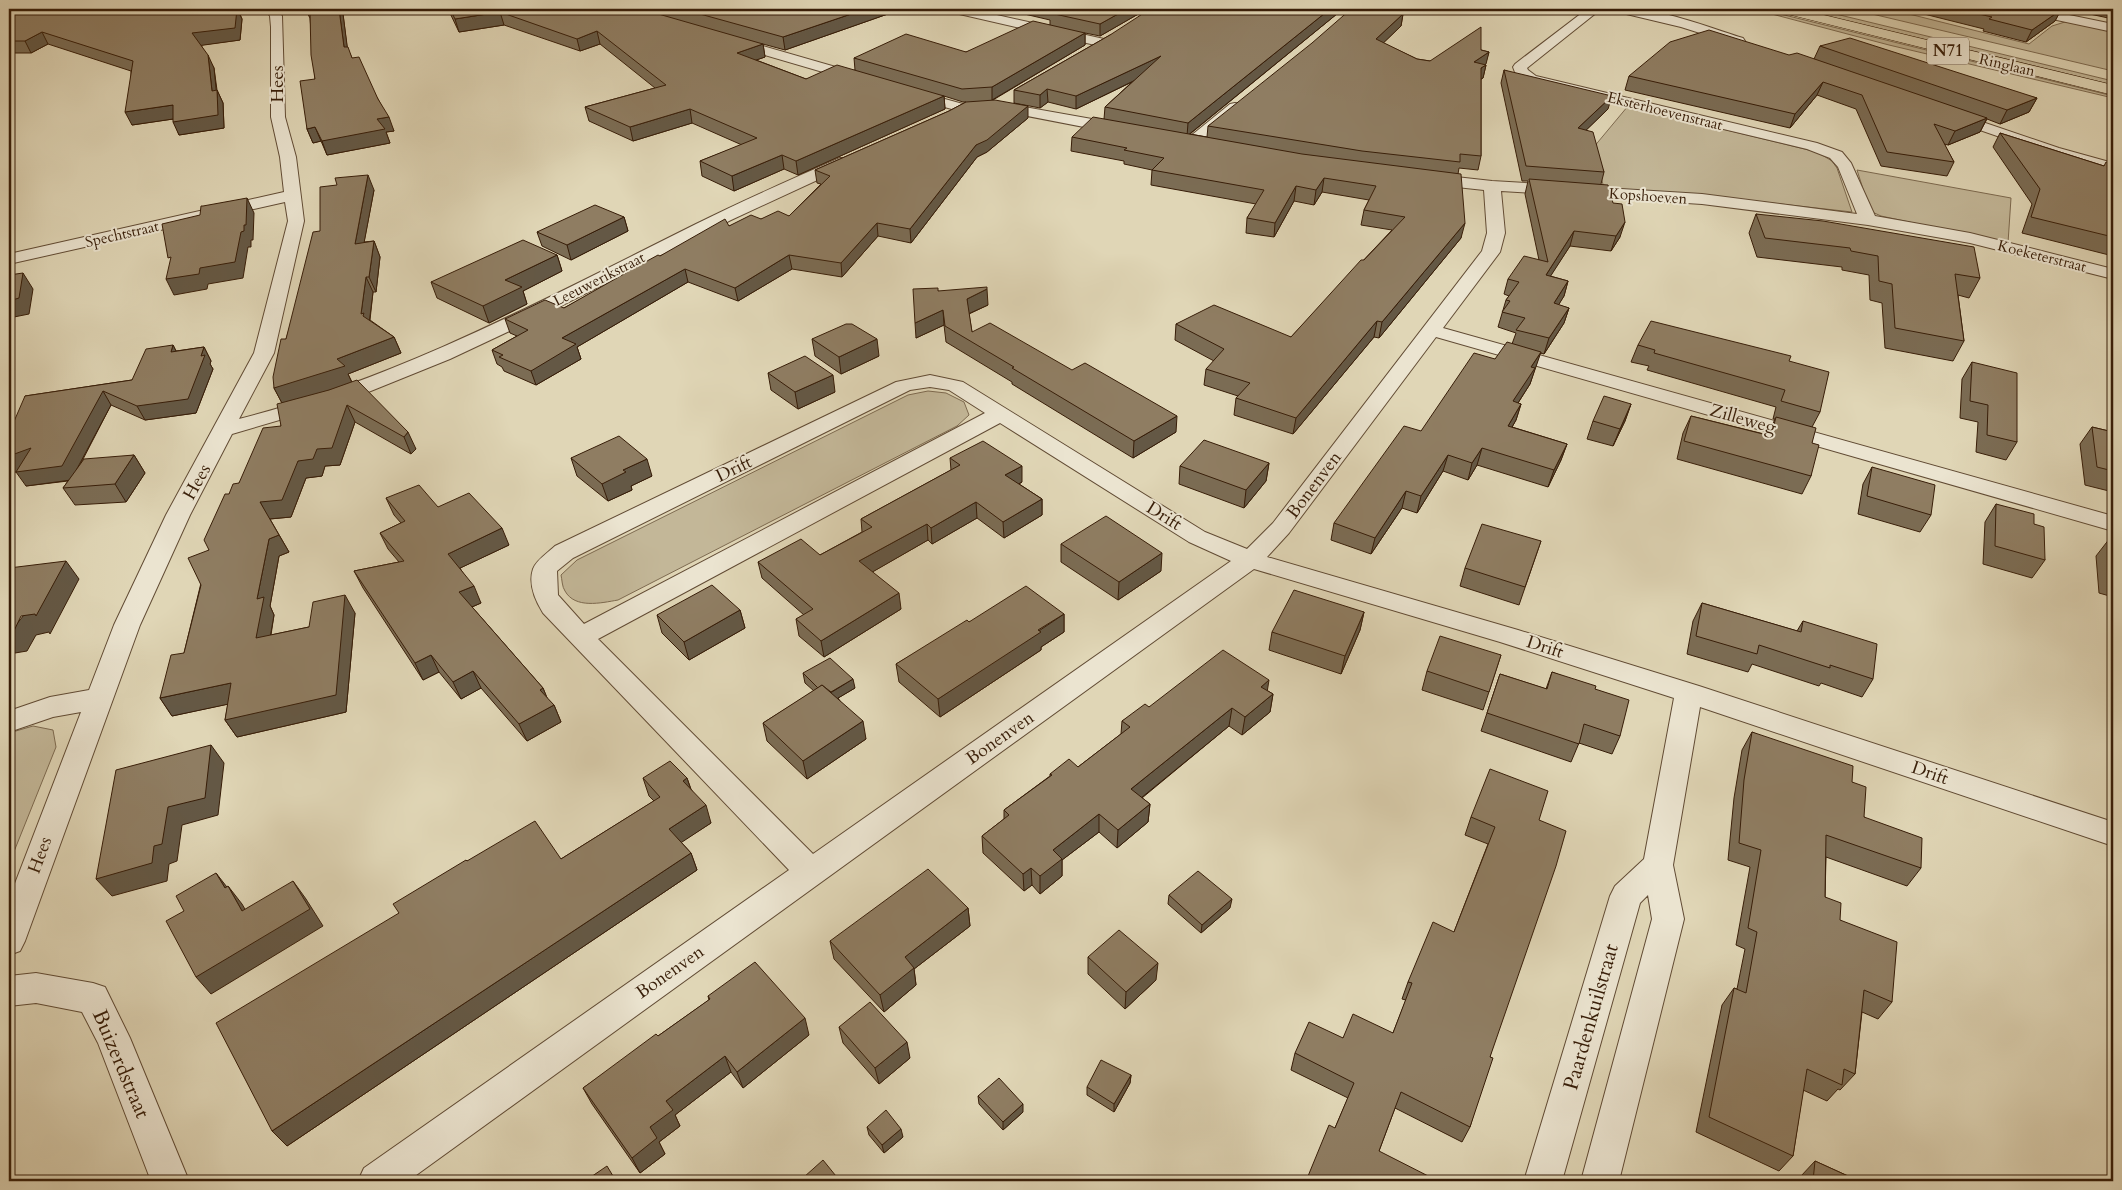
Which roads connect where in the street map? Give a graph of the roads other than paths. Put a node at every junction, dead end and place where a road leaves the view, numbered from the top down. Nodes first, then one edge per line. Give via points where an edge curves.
1 (271, 9) edge
2 (955, 9) edge
3 (1596, 9) edge
4 (1622, 9) edge
5 (1784, 9) edge
6 (1827, 9) edge
7 (2024, 9) edge
8 (2113, 28) edge
9 (1116, 35) edge
10 (721, 38) edge
11 (1104, 43) junction
12 (1751, 45) edge
13 (1085, 55) edge
14 (2113, 77) edge
15 (878, 84) edge
16 (896, 89) edge
17 (2113, 90) edge
18 (1013, 95) edge
19 (1246, 99) edge
20 (996, 106) junction
21 (964, 108) junction
22 (1941, 112) edge
23 (944, 119) edge
24 (1133, 131) edge
25 (1176, 139) edge
26 (1192, 142) junction
27 (1210, 146) edge
28 (861, 155) edge
29 (2113, 168) edge
30 (1416, 178) edge
31 (1492, 186) junction
32 (294, 195) junction
33 (1868, 220) junction
34 (1970, 238) joint
35 (9, 259) edge
36 (2113, 274) edge
37 (1431, 330) junction
38 (1000, 414) junction
39 (226, 429) junction
40 (2113, 524) edge
41 (1250, 560) junction
42 (582, 636) junction
43 (1689, 693) junction
44 (98, 699) junction
45 (9, 722) edge
46 (2113, 834) edge
47 (1658, 865) junction
48 (810, 872) junction
49 (9, 941) edge
50 (9, 991) edge
51 (170, 1181) edge
52 (377, 1181) edge
53 (1543, 1181) edge
54 (1600, 1181) edge

1 - 32 street, Hees via 276,16 277,27 278,117
2 - 11 street
3 - 33 street, Eksterhoevenstraat via 1520,67 1521,72 1532,79 1812,146 1836,155 1845,166
4 - 12 street
5 - 17 highway, Ringlaan / N71
6 - 14 highway, Ringlaan / N71
7 - 8 street
9 - 11 street
10 - 15 street
11 - 13 street
16 - 21 street
18 - 20 street
19 - 26 street
20 - 21 street
20 - 24 street
21 - 23 street
22 - 29 street
25 - 26 street
26 - 27 street
28 - 39 street, Leeuwerikstraat via 732,212 479,339 426,362 309,407
30 - 31 street, Kopshoeven
31 - 33 street, Kopshoeven via 1702,200
31 - 37 street, Bonenven via 1496,233 1491,252
32 - 35 street, Spechtstraat
32 - 39 street, Hees via 296,221 264,353
33 - 34 street, Kopshoeven
34 - 36 street, Koeketerstraat
37 - 40 street, Zilleweg
37 - 41 street, Bonenven via 1281,528
38 - 41 street, Drift via 1197,537
38 - 42 street
38 - 42 street, Drift via 956,386 939,380 903,386 564,552 545,569 546,595 552,607
39 - 44 street, Hees via 178,515 127,625
41 - 43 street, Drift
41 - 48 street, Bonenven
42 - 48 street, Drift
43 - 46 street, Drift
43 - 47 street
44 - 45 street via 50,707
44 - 49 street, Hees
47 - 53 street, Paardenkuilstraat via 1626,896
47 - 54 street via 1668,919
48 - 52 street, Bonenven
50 - 51 street, Buizerdstraat via 36,988 93,998 113,1038

